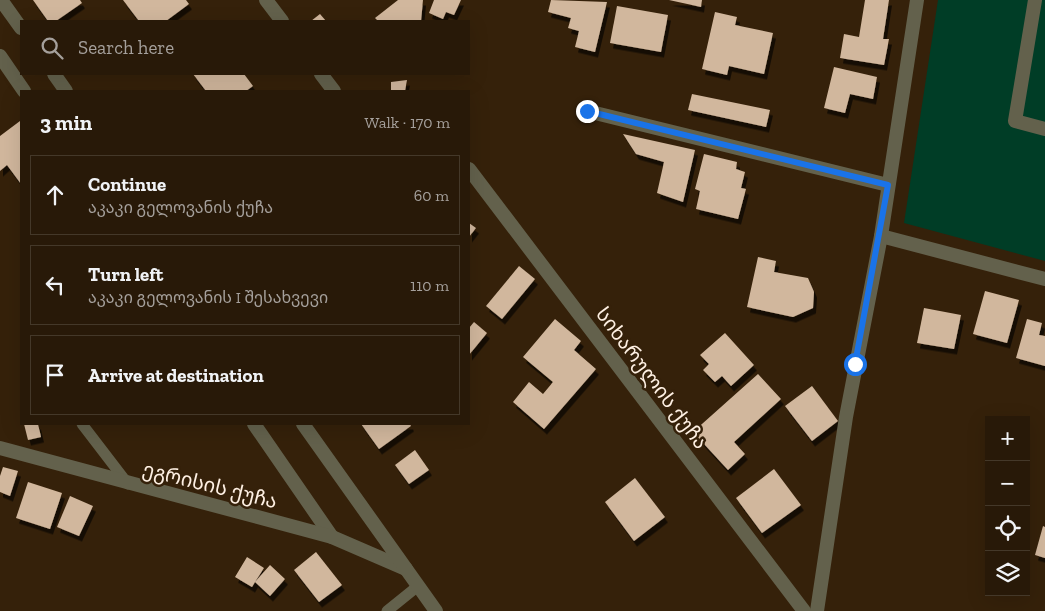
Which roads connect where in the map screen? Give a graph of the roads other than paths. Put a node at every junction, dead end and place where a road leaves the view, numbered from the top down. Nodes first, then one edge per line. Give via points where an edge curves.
1 (1, 0) edge
2 (266, 0) edge
3 (918, 0) edge
4 (1035, 0) edge
5 (281, 20) edge
6 (20, 27) edge
7 (0, 56) edge
8 (55, 75) edge
9 (322, 75) edge
10 (23, 90) edge
11 (65, 90) edge
12 (333, 90) edge
13 (587, 111) dead end
14 (1045, 129) edge
15 (470, 170) edge
16 (888, 185) junction
17 (881, 236) junction
18 (1045, 279) edge
19 (83, 425) edge
20 (255, 425) edge
21 (304, 425) edge
22 (0, 448) edge
23 (128, 484) junction
24 (332, 536) junction
25 (406, 569) junction
26 (418, 586) junction
27 (387, 611) edge
28 (436, 611) edge
29 (804, 611) edge
30 (817, 611) edge

1 - 6 street
2 - 5 street
3 - 16 street
4 - 14 street via 1015,121
7 - 10 street
8 - 11 street
9 - 12 street
13 - 16 street
15 - 29 street, სიხარულის ქუჩა
16 - 17 street
17 - 18 street
17 - 30 street via 846,417
19 - 23 lane
20 - 24 street
21 - 25 street
22 - 23 street, ეგრისის ქუჩა
23 - 24 street, ეგრისის ქუჩა
24 - 25 street, ეგრისის ქუჩა
25 - 26 street
26 - 27 lane
26 - 28 street

